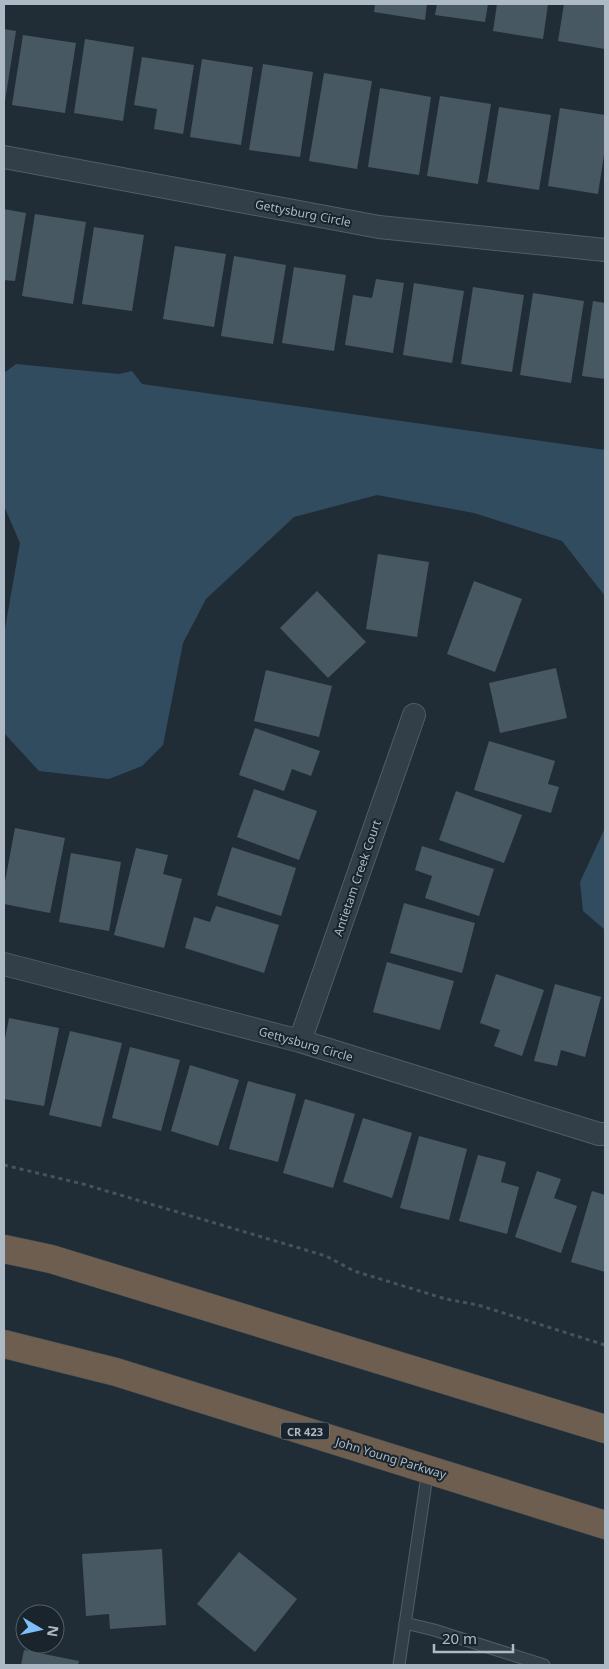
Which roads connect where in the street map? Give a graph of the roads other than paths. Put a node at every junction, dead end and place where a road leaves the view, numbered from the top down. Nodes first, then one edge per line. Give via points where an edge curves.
1 (4, 157) edge
2 (605, 250) edge
3 (414, 715) dead end
4 (4, 964) edge
5 (300, 1041) junction
6 (605, 1134) edge
7 (4, 1248) edge
8 (4, 1344) edge
9 (605, 1429) edge
10 (428, 1469) junction
11 (605, 1525) edge
12 (405, 1623) junction
13 (399, 1665) edge
14 (544, 1665) edge

1 - 2 street, Gettysburg Circle via 379,227
3 - 5 street, Antietam Creek Court
4 - 5 street, Gettysburg Circle
5 - 6 street, Gettysburg Circle
7 - 9 highway via 51,1259
8 - 10 highway, John Young Parkway / CR 423 via 116,1372
10 - 11 highway, John Young Parkway / CR 423
10 - 12 lane
12 - 13 lane
12 - 14 lane

